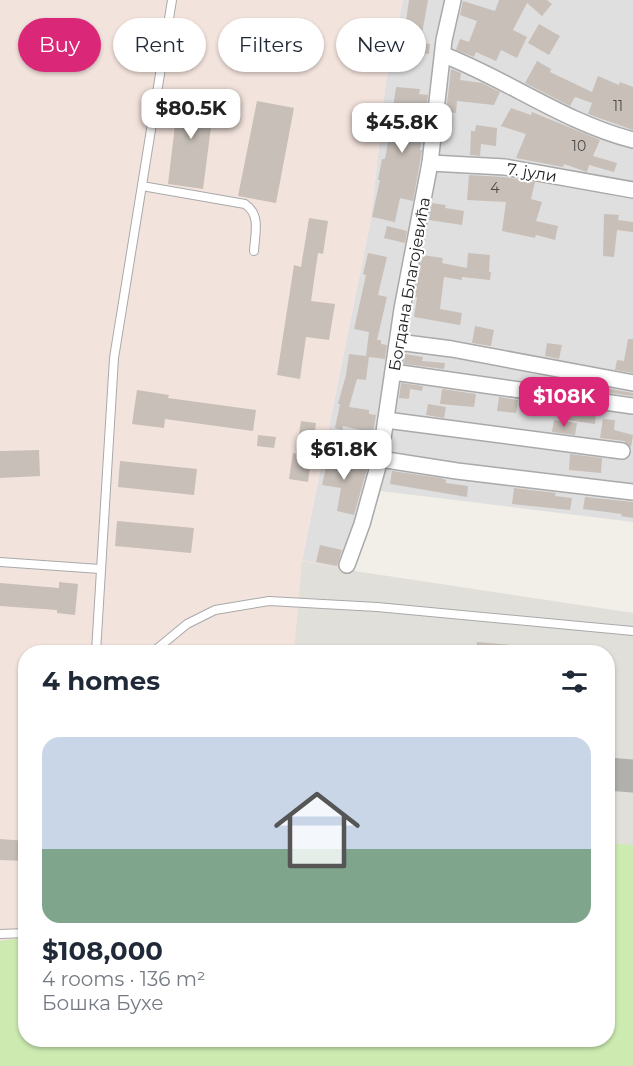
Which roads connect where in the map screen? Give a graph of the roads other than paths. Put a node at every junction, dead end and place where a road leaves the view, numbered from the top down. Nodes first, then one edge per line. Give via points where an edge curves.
1 (453, 0) edge
2 (171, 2) edge
3 (444, 55) junction
4 (633, 140) edge
5 (430, 164) junction
6 (142, 186) junction
7 (633, 190) edge
8 (254, 251) dead end
9 (398, 342) junction
10 (393, 372) junction
11 (633, 383) edge
12 (633, 406) edge
13 (386, 420) junction
14 (622, 451) dead end
15 (380, 459) junction
16 (633, 492) edge
17 (0, 562) edge
18 (347, 565) dead end
19 (100, 569) junction
20 (633, 631) edge
21 (96, 645) edge
22 (162, 645) edge
23 (18, 933) edge
24 (0, 934) edge

1 - 3 street, Богдана Благојевића
2 - 6 lane
3 - 4 street via 587,124
3 - 5 street, Богдана Благојевића
5 - 7 street, 7. јули via 505,166
5 - 9 street, Богдана Благојевића
6 - 8 lane via 244,204 255,213
6 - 19 lane via 114,358
9 - 10 street, Богдана Благојевића
9 - 11 street
10 - 12 street
10 - 13 street, Богдана Благојевића
13 - 14 street
13 - 15 street, Богдана Благојевића
15 - 16 street
15 - 18 street, Богдана Благојевића
17 - 19 lane
19 - 21 lane
20 - 22 lane via 268,601 215,610 187,624
23 - 24 lane

